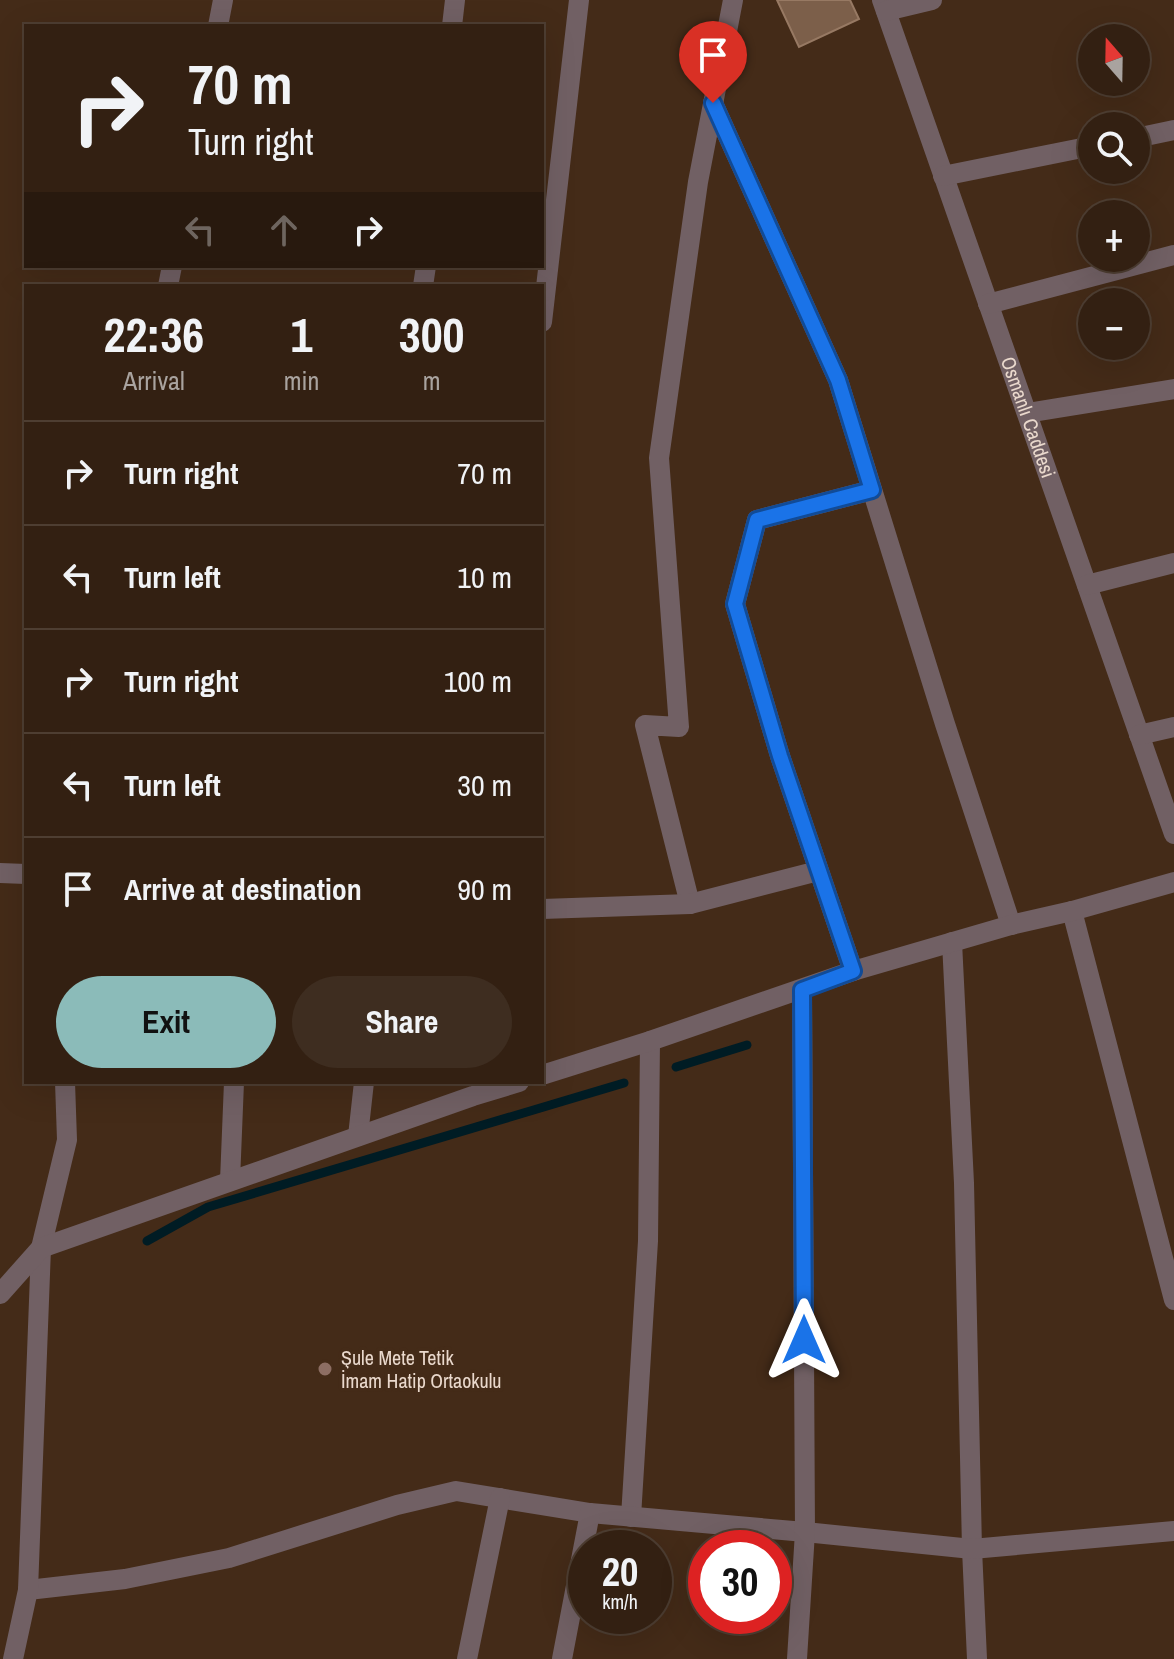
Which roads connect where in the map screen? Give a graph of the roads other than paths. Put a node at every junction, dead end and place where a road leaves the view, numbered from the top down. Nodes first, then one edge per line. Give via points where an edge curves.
1 (223, 0) edge
2 (455, 0) edge
3 (579, 0) edge
4 (733, 0) edge
5 (932, 0) edge
6 (884, 5) edge
7 (218, 24) edge
8 (452, 24) edge
9 (713, 103) junction
10 (1174, 130) edge
11 (1150, 135) edge
12 (1078, 149) edge
13 (943, 176) junction
14 (1174, 255) edge
15 (988, 304) junction
16 (544, 305) edge
17 (1174, 389) edge
18 (1027, 413) junction
19 (872, 490) junction
20 (1174, 563) edge
21 (1087, 585) junction
22 (1174, 727) edge
23 (1139, 735) junction
24 (1174, 834) edge
25 (818, 871) junction
26 (0, 873) edge
27 (24, 874) edge
28 (1174, 882) edge
29 (690, 904) junction
30 (544, 909) edge
31 (1072, 911) junction
32 (1011, 925) junction
33 (952, 942) junction
34 (853, 971) junction
35 (802, 990) junction
36 (650, 1041) junction
37 (544, 1074) edge
38 (65, 1084) edge
39 (234, 1084) edge
40 (364, 1084) edge
41 (506, 1084) edge
42 (474, 1089) edge
43 (358, 1136) junction
44 (230, 1181) junction
45 (41, 1248) junction
46 (0, 1294) edge
47 (1174, 1300) edge
48 (500, 1498) junction
49 (590, 1513) junction
50 (631, 1517) junction
51 (1174, 1531) edge
52 (805, 1532) junction
53 (972, 1549) junction
54 (28, 1590) junction
55 (13, 1659) edge
56 (467, 1659) edge
57 (562, 1659) edge
58 (797, 1659) edge
59 (977, 1659) edge

1 - 7 street
2 - 8 street
3 - 16 street
4 - 9 street
5 - 6 street
6 - 13 street, Osmanlı Caddesi
9 - 19 street via 838,380
9 - 29 street via 659,458 679,727 645,725
10 - 11 street
12 - 13 street
13 - 15 street, Osmanlı Caddesi
14 - 15 street
15 - 18 street, Osmanlı Caddesi
17 - 18 street
18 - 21 street, Osmanlı Caddesi
19 - 25 street via 757,520 735,604
19 - 32 street
20 - 21 street
21 - 23 street, Osmanlı Caddesi
22 - 23 street
23 - 24 street, Osmanlı Caddesi
25 - 29 street
25 - 34 street
26 - 27 street
28 - 31 street
29 - 30 street
31 - 32 street
31 - 47 street
32 - 33 street
33 - 34 street
33 - 53 street via 964,1183
34 - 35 street
35 - 36 street
35 - 52 street
36 - 37 street
36 - 50 street via 648,1241
38 - 45 street via 67,1140
39 - 44 street
40 - 43 street
41 - 42 street
42 - 43 street
43 - 44 street
44 - 45 street
45 - 46 street
45 - 54 street
48 - 49 street
48 - 54 street via 456,1491 229,1558 125,1579
48 - 56 street
49 - 50 street
49 - 57 street
50 - 52 street
51 - 53 street
52 - 53 street
52 - 58 street
53 - 59 street
54 - 55 street

